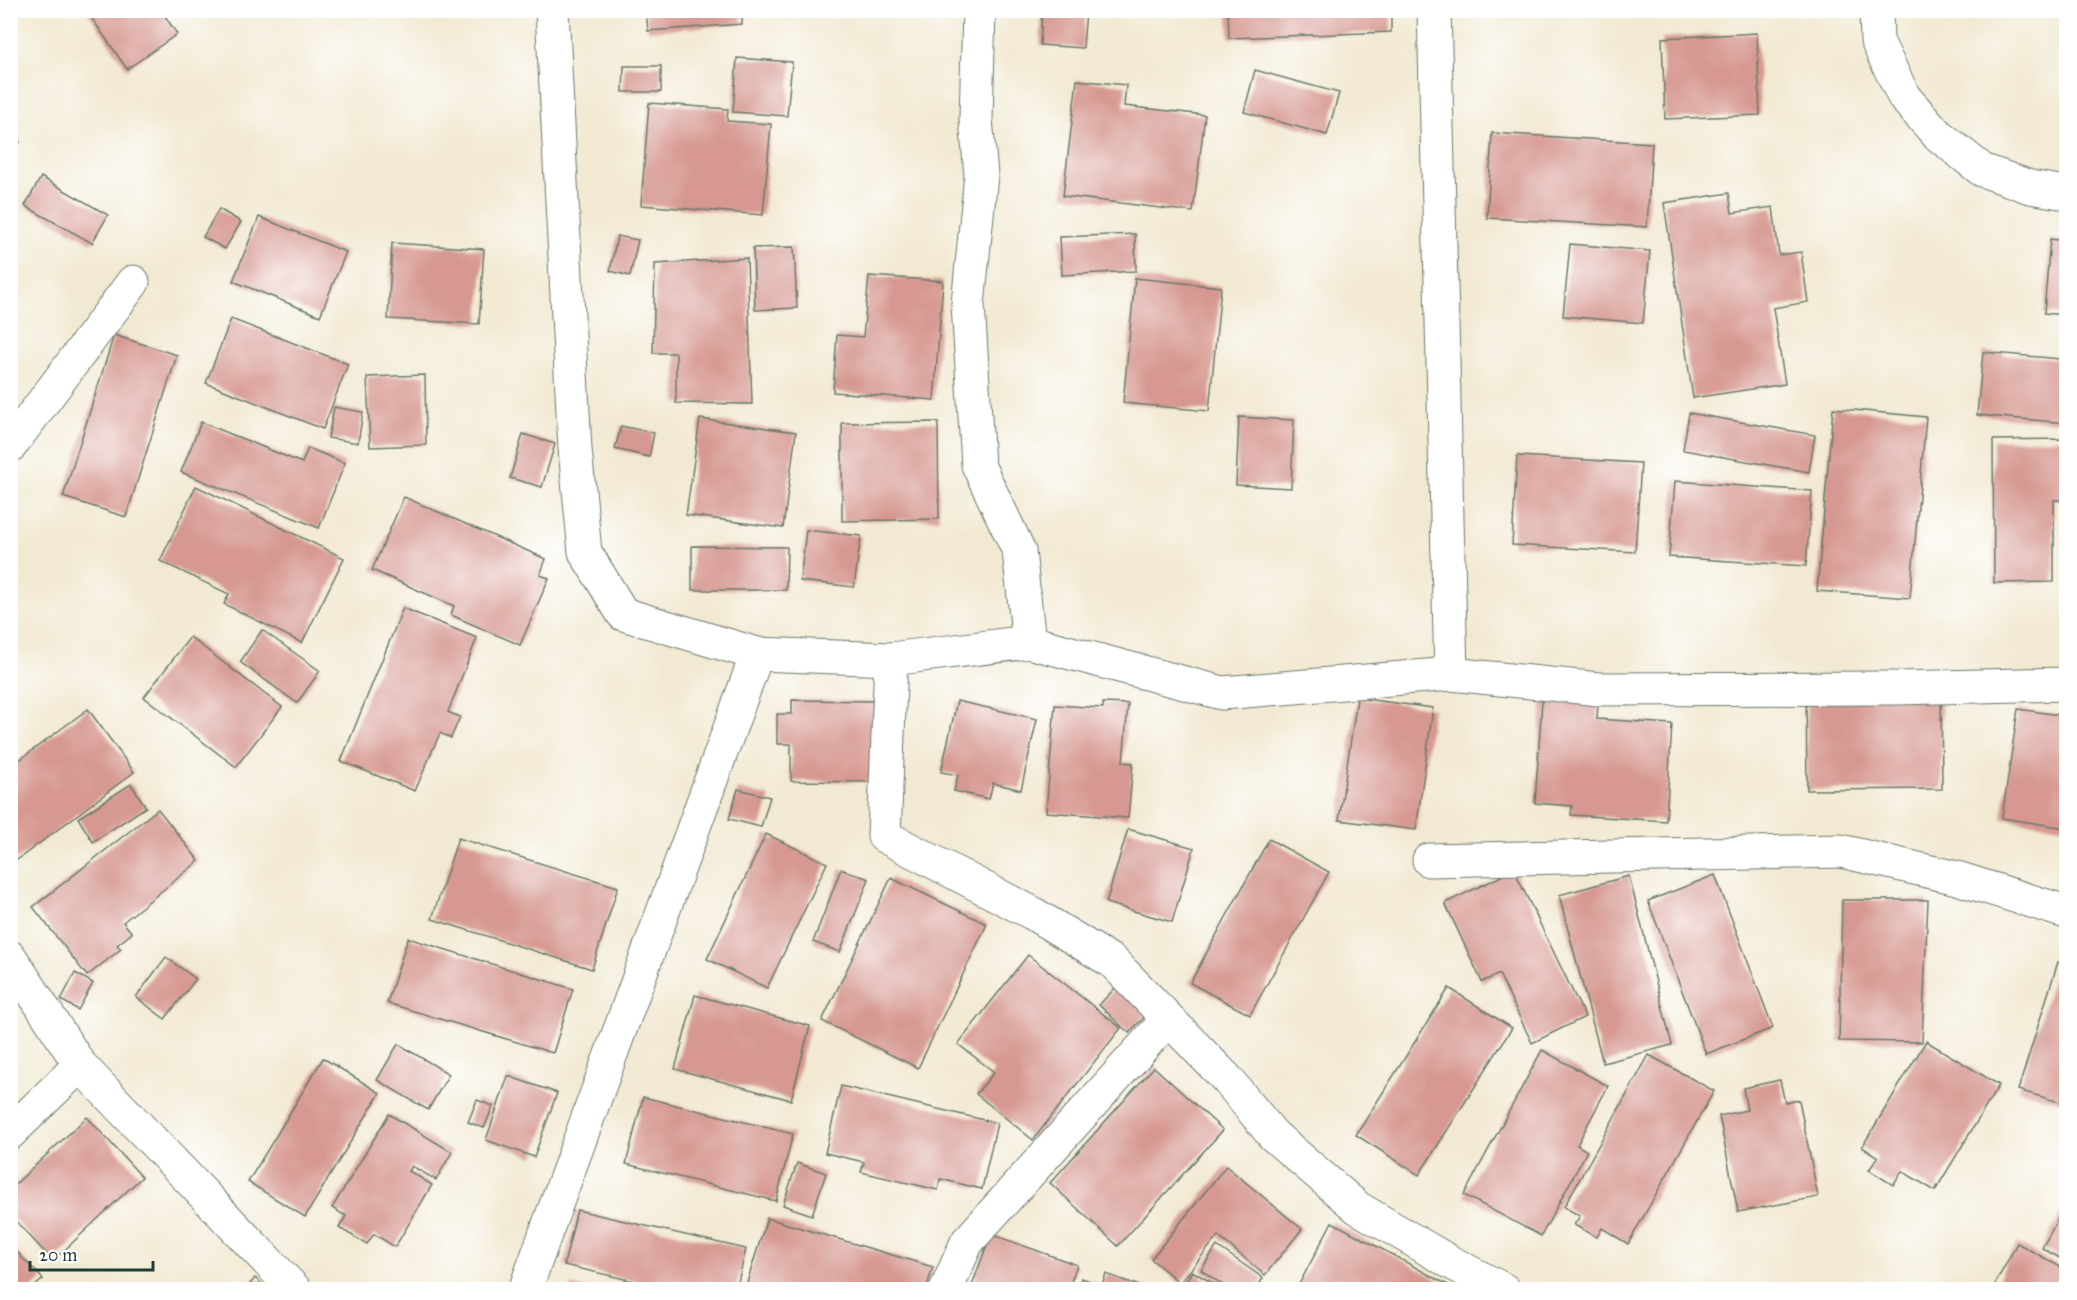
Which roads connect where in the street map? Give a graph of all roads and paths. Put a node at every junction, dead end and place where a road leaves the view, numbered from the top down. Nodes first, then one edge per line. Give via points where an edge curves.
1 (552, 10) edge
2 (979, 10) edge
3 (1434, 10) edge
4 (1876, 10) edge
5 (2067, 193) edge
6 (133, 282) dead end
7 (10, 446) edge
8 (1029, 642) junction
9 (757, 654) junction
10 (891, 659) junction
11 (1451, 674) junction
12 (2067, 684) edge
13 (1429, 861) dead end
14 (2067, 912) edge
15 (10, 957) edge
16 (1168, 1019) junction
17 (80, 1065) junction
18 (10, 1133) edge
19 (295, 1290) edge
20 (525, 1290) edge
21 (946, 1290) edge
22 (1504, 1290) edge

1 - 9 street via 575,449 585,552 623,614
2 - 8 street via 976,119 981,175 968,304 978,465 1018,551
3 - 11 street
4 - 5 street via 1877,41 1904,97 1937,134 1982,170 2030,187
6 - 7 street
8 - 10 street
8 - 11 street via 1222,693
9 - 10 street
9 - 20 street
10 - 16 street via 884,836 1032,913 1113,962
11 - 12 street via 1599,688
13 - 14 street via 1841,851 1957,878
15 - 17 street
16 - 21 street via 967,1242
16 - 22 street via 1227,1079 1273,1135 1358,1208
17 - 18 street
17 - 19 street

